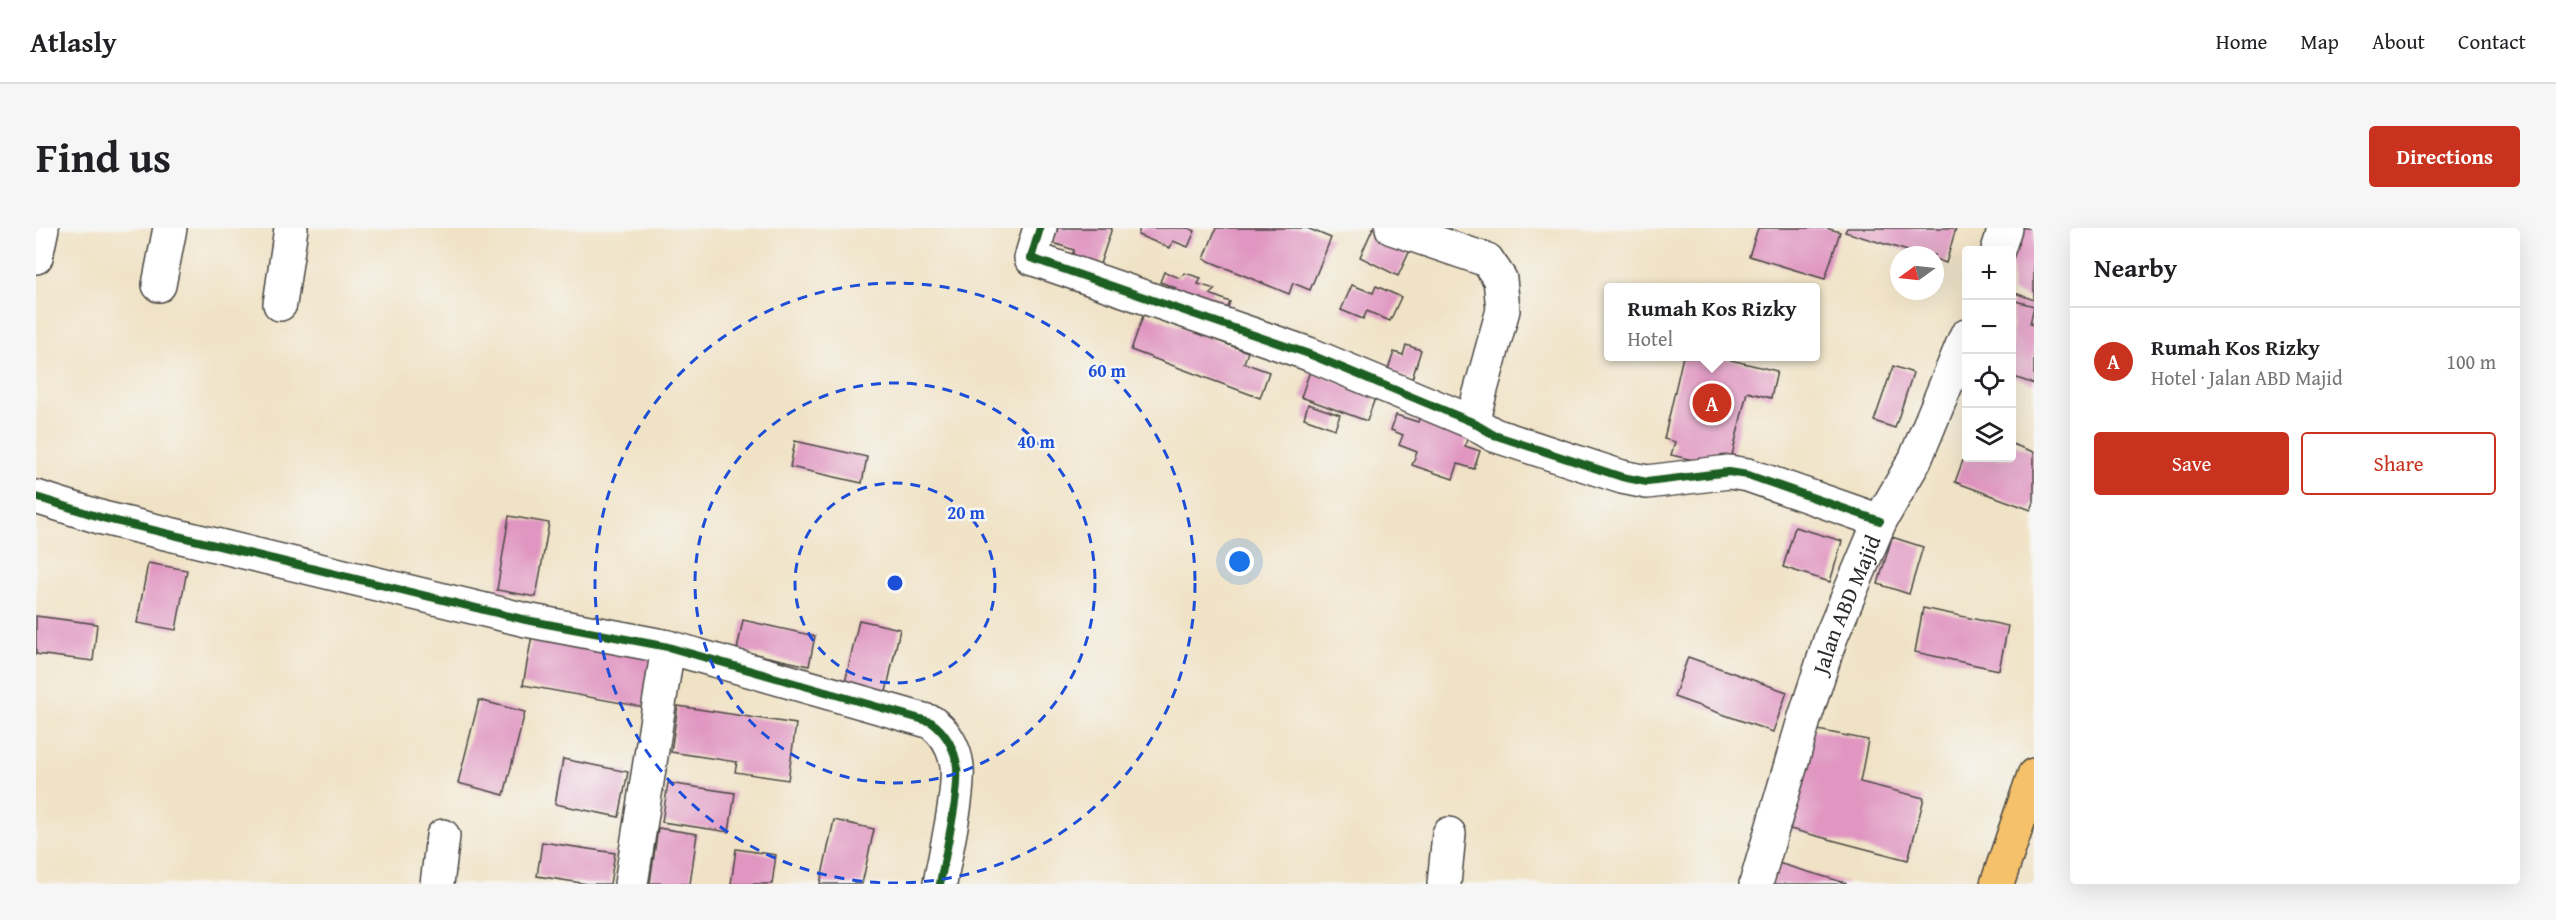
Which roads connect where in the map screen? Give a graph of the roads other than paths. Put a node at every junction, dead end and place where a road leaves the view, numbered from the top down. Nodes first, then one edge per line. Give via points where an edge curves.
1 (42, 228) edge
2 (170, 228) edge
3 (291, 228) edge
4 (1040, 228) edge
5 (2005, 228) edge
6 (1402, 230) edge
7 (1999, 246) edge
8 (36, 257) edge
9 (159, 285) dead end
10 (280, 304) dead end
11 (1962, 346) edge
12 (1472, 422) junction
13 (36, 497) edge
14 (1880, 521) junction
15 (668, 647) junction
16 (2034, 775) edge
17 (1449, 834) dead end
18 (443, 836) dead end
19 (437, 884) edge
20 (631, 884) edge
21 (940, 884) edge
22 (1444, 884) edge
23 (1756, 884) edge
24 (1997, 884) edge

1 - 8 street
2 - 9 street
3 - 10 street
4 - 12 street via 1031,258 1309,354
5 - 7 street
6 - 12 street via 1487,260 1500,279 1503,310
11 - 14 street, Jalan ABD Majid via 1915,460
12 - 14 street via 1494,435 1622,477 1647,482 1729,472 1748,475
13 - 15 street via 103,518 526,620
14 - 23 street, Jalan ABD Majid via 1831,638
15 - 20 street
15 - 21 street via 932,722 942,730 951,744 957,780
16 - 24 main road
17 - 22 street
18 - 19 street

